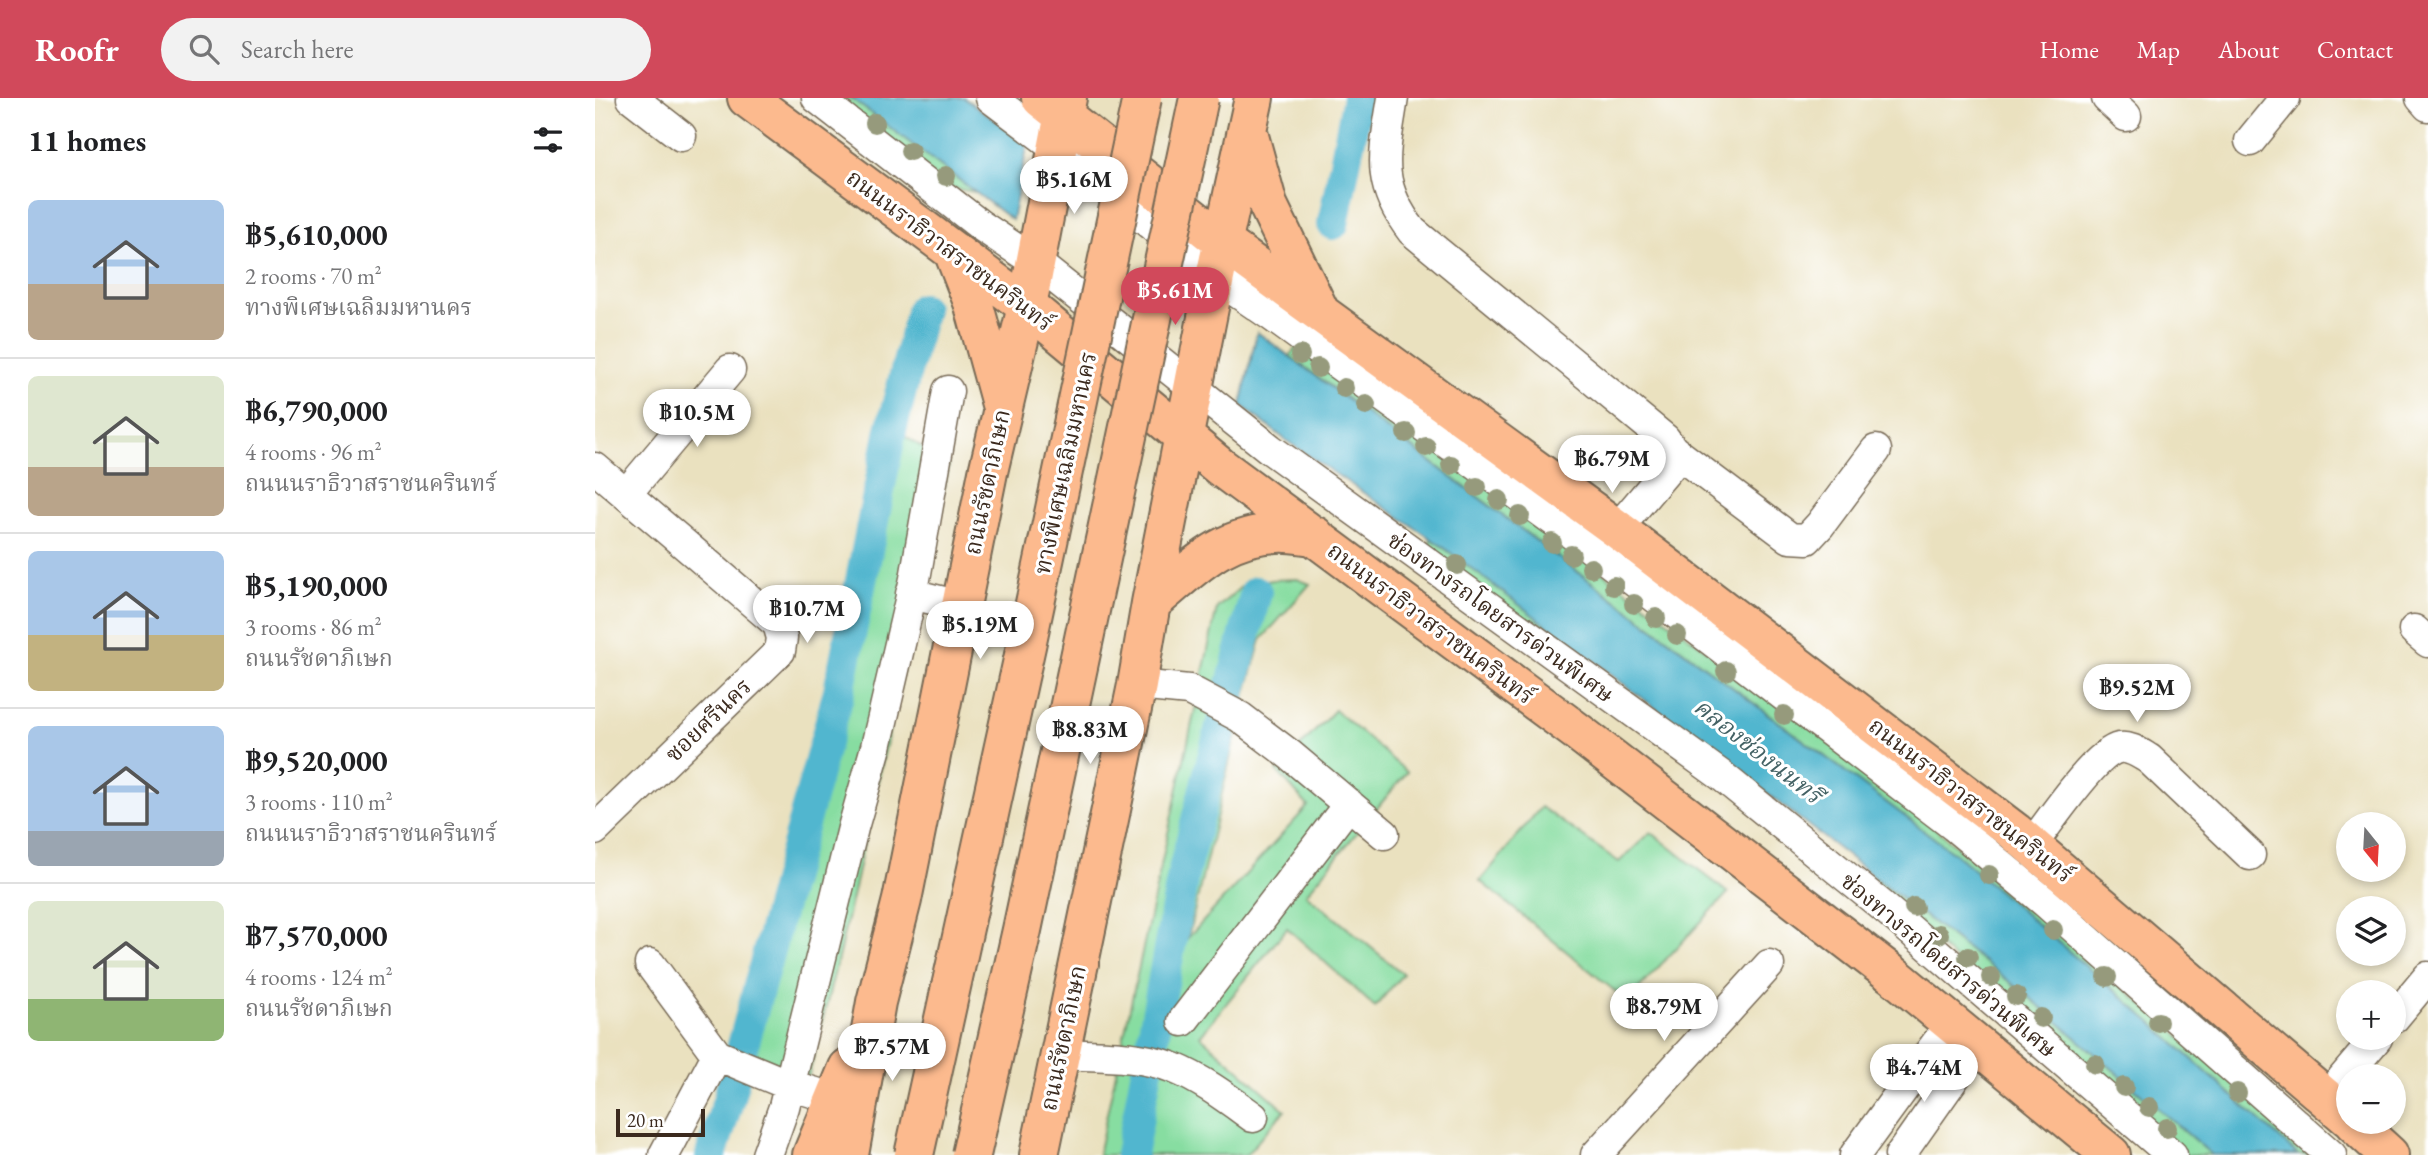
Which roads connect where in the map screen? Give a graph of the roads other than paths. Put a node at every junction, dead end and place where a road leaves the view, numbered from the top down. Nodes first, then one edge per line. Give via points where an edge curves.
1 (632, 98) edge
2 (747, 98) edge
3 (817, 98) edge
4 (991, 98) edge
5 (1142, 98) edge
6 (1199, 98) edge
7 (1393, 98) edge
8 (2285, 98) edge
9 (2420, 98) edge
10 (2428, 106) edge
11 (1250, 112) edge
12 (1057, 115) edge
13 (681, 136) dead end
14 (2250, 141) dead end
15 (953, 251) junction
16 (1219, 260) junction
17 (1034, 261) junction
18 (1027, 306) junction
19 (1323, 317) junction
20 (730, 370) dead end
21 (1194, 388) junction
22 (948, 391) dead end
23 (1002, 409) junction
24 (1185, 437) junction
25 (1673, 450) junction
26 (1876, 450) dead end
27 (595, 468) edge
28 (626, 494) junction
29 (1617, 529) junction
30 (1315, 536) junction
31 (911, 594) junction
32 (1151, 603) junction
33 (961, 606) junction
34 (1137, 685) junction
35 (1349, 804) junction
36 (595, 830) edge
37 (1384, 834) dead end
38 (2031, 846) junction
39 (2250, 855) dead end
40 (650, 964) dead end
41 (1769, 965) dead end
42 (2428, 977) edge
43 (876, 1002) junction
44 (2406, 1004) edge
45 (1183, 1021) dead end
46 (1965, 1033) junction
47 (1060, 1054) junction
48 (722, 1057) junction
49 (778, 1080) junction
50 (836, 1099) junction
51 (2336, 1107) edge
52 (1253, 1117) dead end
53 (2366, 1134) edge
54 (664, 1155) edge
55 (767, 1155) edge
56 (812, 1155) edge
57 (849, 1155) edge
58 (913, 1155) edge
59 (971, 1155) edge
60 (1039, 1155) edge
61 (1596, 1155) edge
62 (1855, 1155) edge
63 (1900, 1155) edge
64 (2111, 1155) edge
65 (2172, 1155) edge
66 (2331, 1155) edge
67 (2389, 1155) edge

1 - 13 street
2 - 15 main road, ถนนนราธิวาสราชนครินทร์
3 - 17 street, ช่องทางรถโดยสารด่วนพิเศษ via 980,225
4 - 12 street
5 - 58 main road, ทางพิเศษเฉลิมมหานคร, bridge
6 - 59 main road, bridge
7 - 25 street via 1385,180 1396,211 1412,232
8 - 14 street
9 - 10 street
11 - 16 main road, ถนนรัชดาภิเษก
11 - 19 main road via 1268,205
12 - 16 main road, ถนนนราธิวาสราชนครินทร์
12 - 17 main road, ถนนรัชดาภิเษก
15 - 18 main road, ถนนนราธิวาสราชนครินทร์
15 - 23 main road via 973,302
16 - 19 main road, ถนนนราธิวาสราชนครินทร์
16 - 21 main road, ถนนรัชดาภิเษก
16 - 66 street via 1954,826
17 - 18 main road, ถนนรัชดาภิเษก
17 - 21 street, ช่องทางรถโดยสารด่วนพิเศษ
18 - 23 main road, ถนนรัชดาภิเษก
18 - 24 main road, ถนนนราธิวาสราชนครินทร์
19 - 29 main road, ถนนนราธิวาสราชนครินทร์
20 - 28 street
21 - 24 main road, ถนนรัชดาภิเษก
21 - 65 street, ช่องทางรถโดยสารด่วนพิเศษ via 1328,492 1722,776 1880,904
22 - 31 street
23 - 33 main road, ถนนรัชดาภิเษก
24 - 30 main road, ถนนนราธิวาสราชนครินทร์
24 - 32 main road, ถนนรัชดาภิเษก
25 - 26 street via 1790,538 1807,539
25 - 29 street via 1673,463
27 - 28 street, ซอยศรีนคร
28 - 36 street, ซอยศรีนคร via 778,624 782,638 780,650
29 - 38 main road, ถนนนราธิวาสราชนครินทร์
30 - 32 main road via 1279,533 1244,537 1206,557
30 - 46 main road, ถนนนราธิวาสราชนครินทร์ via 1579,733
31 - 33 street
31 - 49 street via 876,747
32 - 34 main road, ถนนรัชดาภิเษก
33 - 43 main road, ถนนรัชดาภิเษก via 902,900
34 - 35 street via 1189,690 1230,711
34 - 47 main road, ถนนรัชดาภิเษก
35 - 37 street
35 - 45 street
38 - 39 street via 2085,777 2108,752 2120,748 2133,749 2149,759
38 - 51 main road, ถนนนราธิวาสราชนครินทร์
40 - 48 street
41 - 61 street
42 - 44 street
43 - 50 main road
43 - 57 main road, ถนนรัชดาภิเษก
46 - 62 street
46 - 63 street
46 - 64 main road, ถนนนราธิวาสราชนครินทร์
47 - 52 street via 1122,1057 1172,1067
47 - 60 main road, ถนนรัชดาภิเษก
48 - 49 street
48 - 54 street
49 - 50 street
49 - 55 street
50 - 56 main road
53 - 67 main road, ถนนนราธิวาสราชนครินทร์

